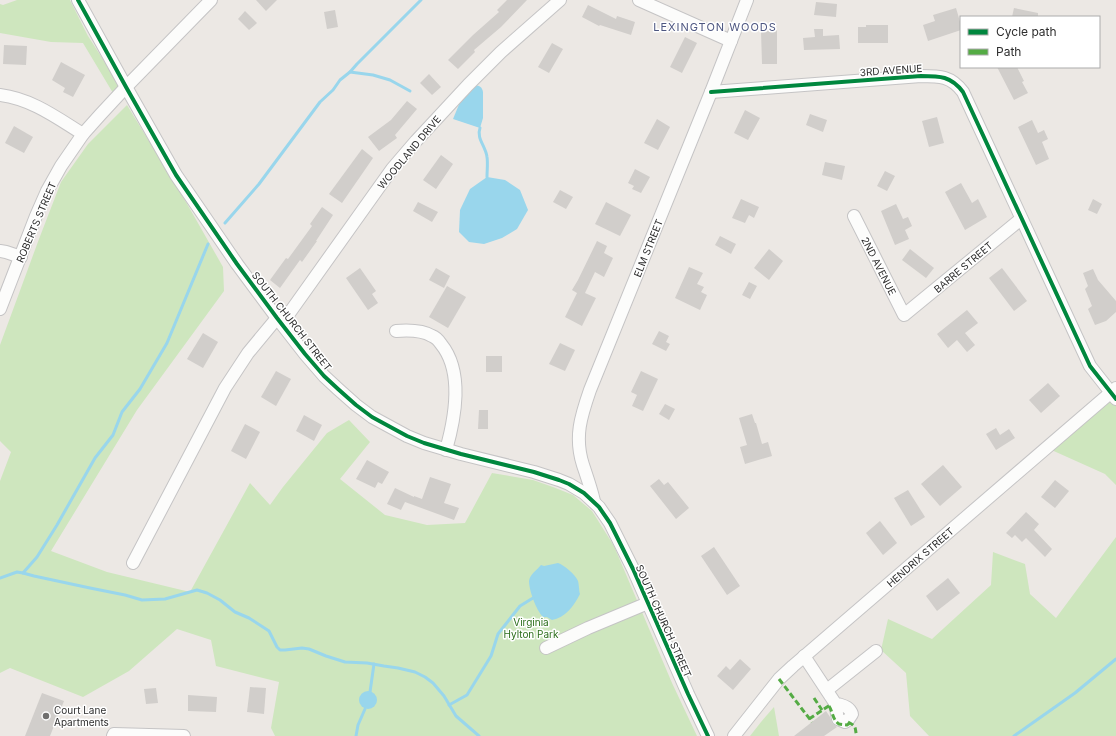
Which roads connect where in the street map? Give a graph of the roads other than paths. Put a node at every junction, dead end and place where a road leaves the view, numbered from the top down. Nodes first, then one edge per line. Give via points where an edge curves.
1 (78, 0) edge
2 (212, 0) edge
3 (560, 0) edge
4 (639, 0) edge
5 (747, 0) edge
6 (731, 41) junction
7 (126, 87) junction
8 (711, 92) junction
9 (0, 95) edge
10 (83, 134) junction
11 (854, 216) dead end
12 (1021, 219) junction
13 (0, 251) edge
14 (21, 257) junction
15 (0, 309) edge
16 (904, 315) joint
17 (278, 320) junction
18 (396, 331) dead end
19 (1114, 393) edge
20 (446, 450) junction
21 (594, 501) junction
22 (133, 563) dead end
23 (648, 603) junction
24 (546, 648) dead end
25 (876, 651) dead end
26 (804, 656) junction
27 (827, 690) junction
28 (836, 703) dead end
29 (113, 736) edge
30 (184, 736) edge
31 (708, 736) edge
32 (734, 736) edge

1 - 7 street, SOUTH CHURCH STREET
2 - 7 street, ROBERTS STREET
3 - 17 street, WOODLAND DRIVE via 501,52 416,141 392,169 288,315
4 - 6 street
5 - 6 street, ELM STREET
6 - 8 street, ELM STREET
7 - 10 street, ROBERTS STREET
7 - 17 street, SOUTH CHURCH STREET via 176,175
8 - 12 street, 3RD AVENUE via 921,76 950,79 962,92
8 - 21 street, ELM STREET via 584,409 579,430 579,447
9 - 10 street via 34,105
10 - 14 street, ROBERTS STREET via 61,166 48,191
11 - 16 street, 2ND AVENUE
12 - 16 street, BARRE STREET
12 - 19 street, 3RD AVENUE via 1090,366
13 - 14 street
14 - 15 street, ROBERTS STREET
17 - 20 street, SOUTH CHURCH STREET via 324,376 356,405 407,436
17 - 22 street, WOODLAND DRIVE via 248,353 225,388
18 - 20 street via 415,331 432,336 449,357 455,394 453,425
19 - 26 street, HENDRIX STREET
20 - 21 street, SOUTH CHURCH STREET via 545,475 578,489
21 - 23 street, SOUTH CHURCH STREET via 615,533
23 - 24 street
23 - 31 street, SOUTH CHURCH STREET
25 - 27 street
26 - 27 street
26 - 32 street, HENDRIX STREET via 780,679
27 - 28 street
29 - 30 street

